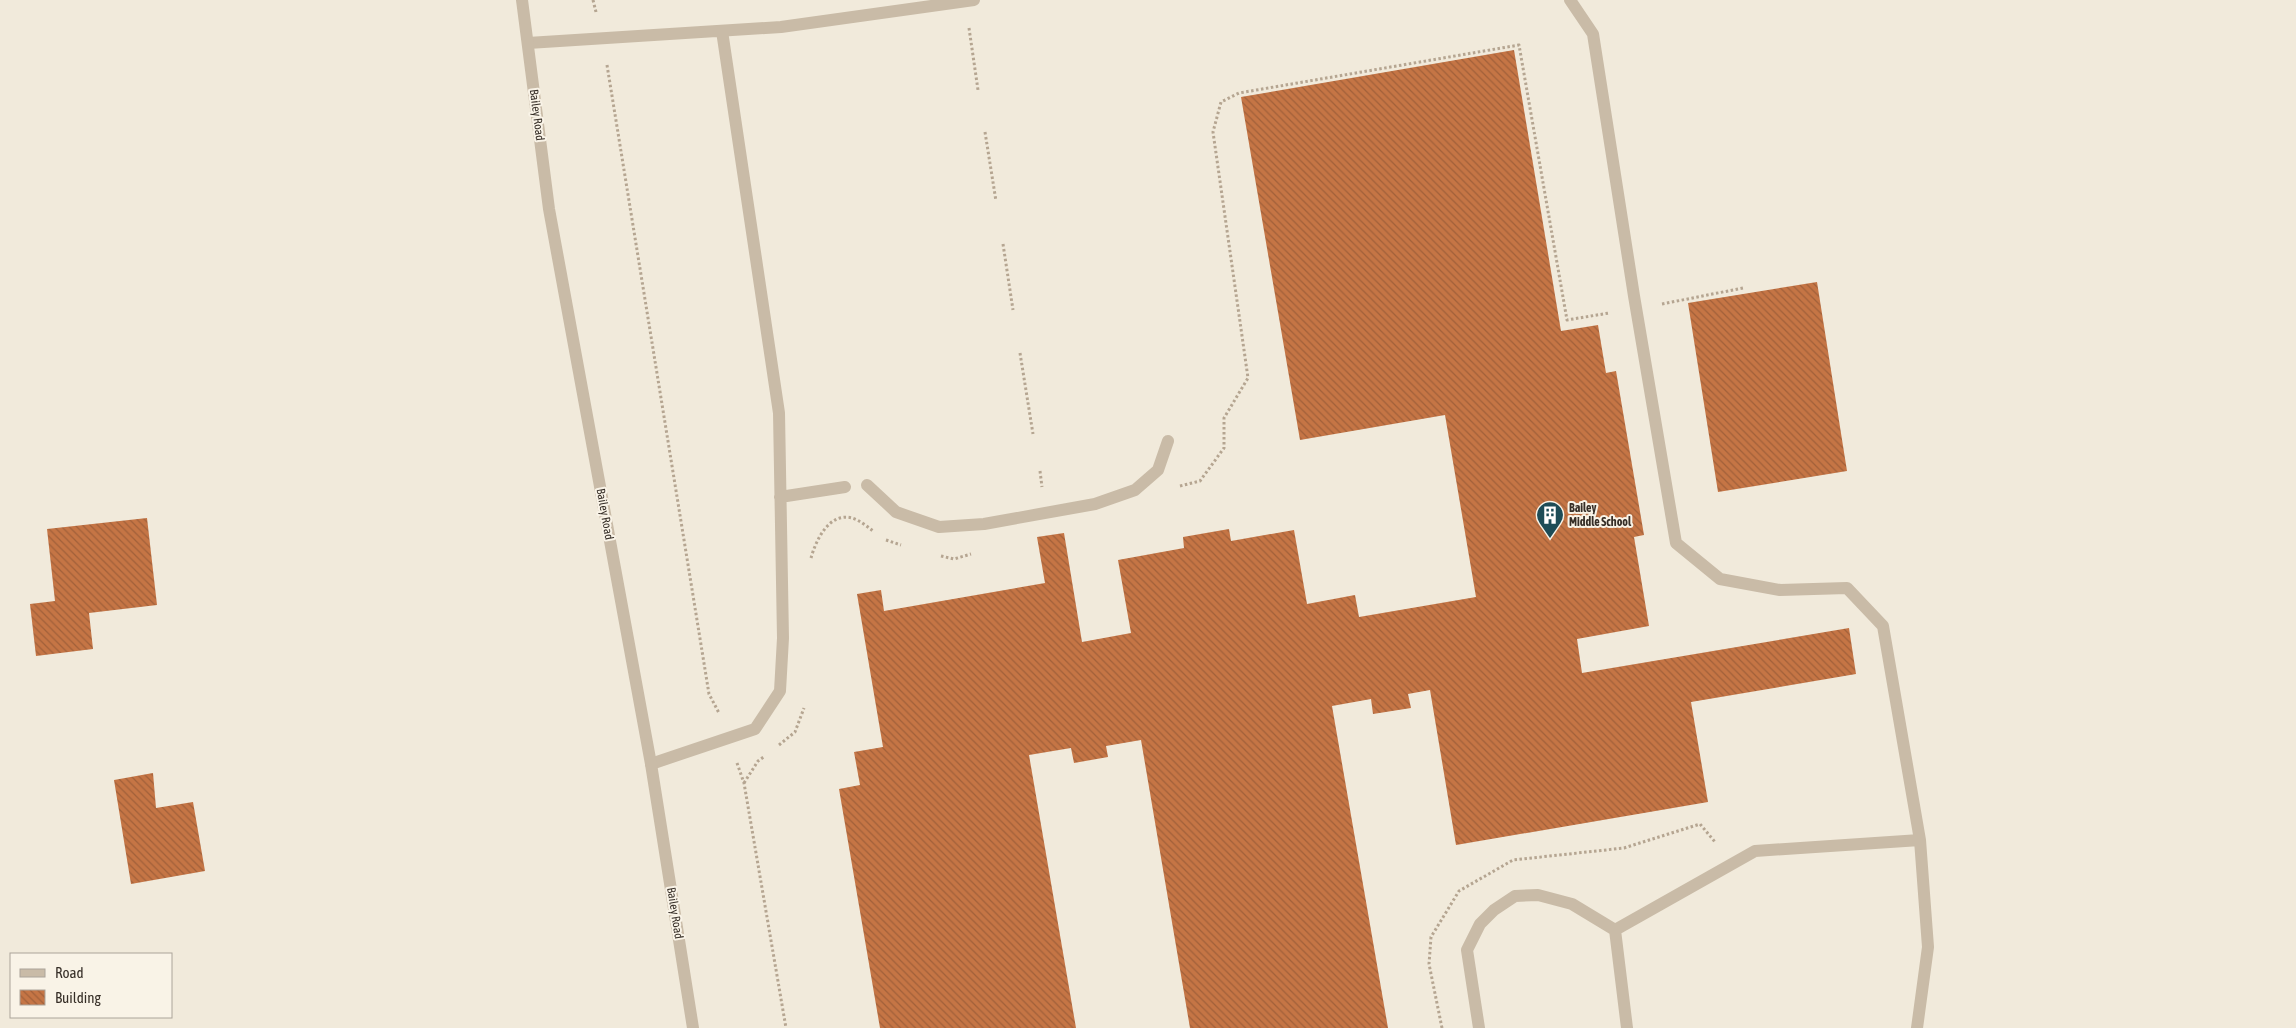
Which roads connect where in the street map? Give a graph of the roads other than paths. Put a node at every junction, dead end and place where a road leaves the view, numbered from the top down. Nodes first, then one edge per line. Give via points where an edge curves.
1 (522, 0) edge
2 (974, 0) edge
3 (1570, 0) edge
4 (722, 31) junction
5 (528, 43) junction
6 (1168, 440) dead end
7 (867, 485) dead end
8 (845, 487) dead end
9 (780, 497) junction
10 (651, 764) junction
11 (1920, 840) junction
12 (1615, 930) junction
13 (693, 1028) edge
14 (1479, 1028) edge
15 (1627, 1028) edge
16 (1918, 1028) edge

1 - 5 street, Bailey Road
2 - 4 street via 782,27
3 - 11 street via 1593,34 1676,543 1720,579 1780,590 1847,588 1883,626
4 - 5 street
4 - 9 street via 779,413
5 - 10 street, Bailey Road via 549,209
6 - 7 street via 1158,470 1135,490 1095,504 984,524 939,527 896,512
8 - 9 street
9 - 10 street via 783,638 780,691 755,729
10 - 13 street, Bailey Road
11 - 12 street via 1755,851
11 - 16 street via 1928,947
12 - 14 street via 1572,904 1538,895 1515,896 1494,910 1480,924 1467,950
12 - 15 street

